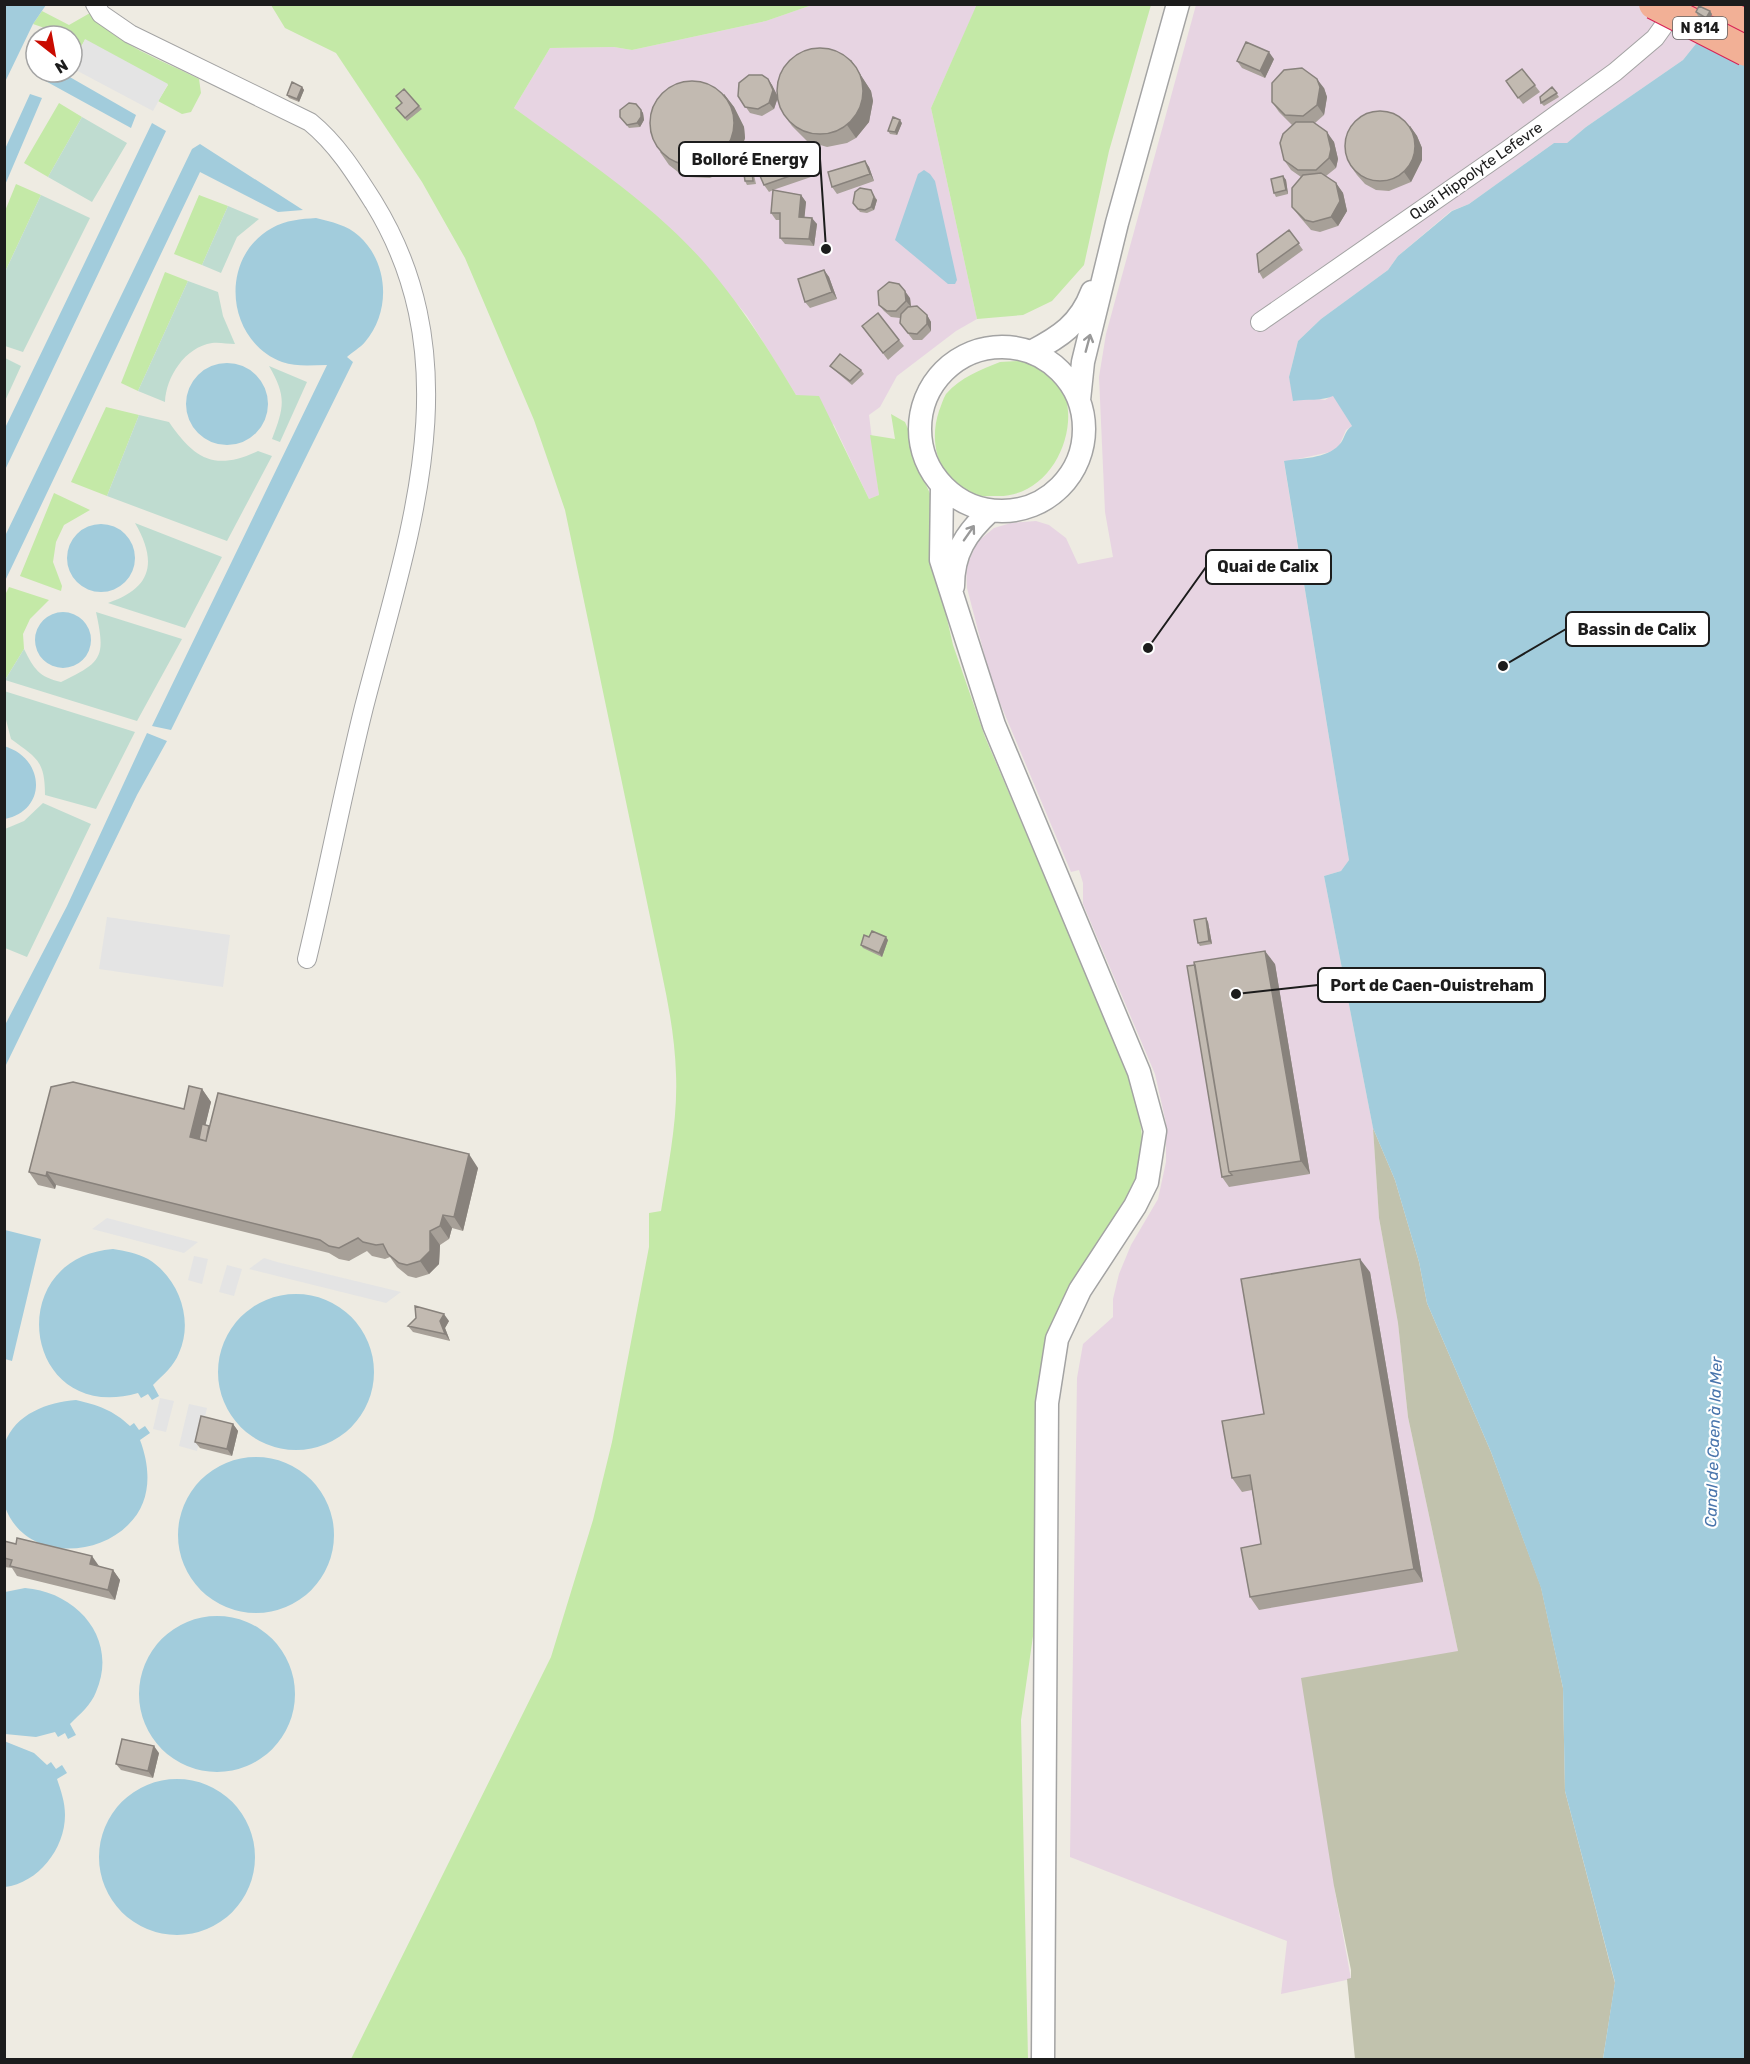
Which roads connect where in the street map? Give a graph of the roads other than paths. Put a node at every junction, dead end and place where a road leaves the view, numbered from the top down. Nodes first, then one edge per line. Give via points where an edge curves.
1 (1178, 4) edge
2 (1654, 4) edge
3 (1679, 4) edge
4 (1706, 4) edge
5 (98, 9) edge
6 (1746, 25) edge
7 (1746, 51) edge
8 (1117, 223) junction
9 (1260, 322) dead end
10 (1031, 352) junction
11 (1079, 400) junction
12 (942, 487) junction
13 (990, 511) junction
14 (954, 602) junction
15 (307, 959) dead end
16 (1043, 2060) edge

1 - 8 street
2 - 7 highway, N 814, bridge
3 - 9 street, Quai Hippolyte Lefevre via 1655,38 1615,72
4 - 6 highway, N 814
5 - 15 street via 130,34 310,122 326,135 378,211 402,261 417,309 428,412 417,500 355,744
8 - 10 street via 1085,310 1072,327
11 -> 8 street via 1083,362
10 - 11 street via 1060,371
10 - 12 street via 1000,347 984,349 955,362 933,384 923,406 919,429 925,460
11 - 13 street via 1084,417 1082,450 1063,486 1024,509
12 - 13 street via 964,503
12 - 14 street via 941,560
14 -> 13 street via 953,564 964,538
14 - 16 street via 994,725 1139,1072 1155,1131 1147,1182 1136,1206 1080,1290 1057,1340 1047,1403

